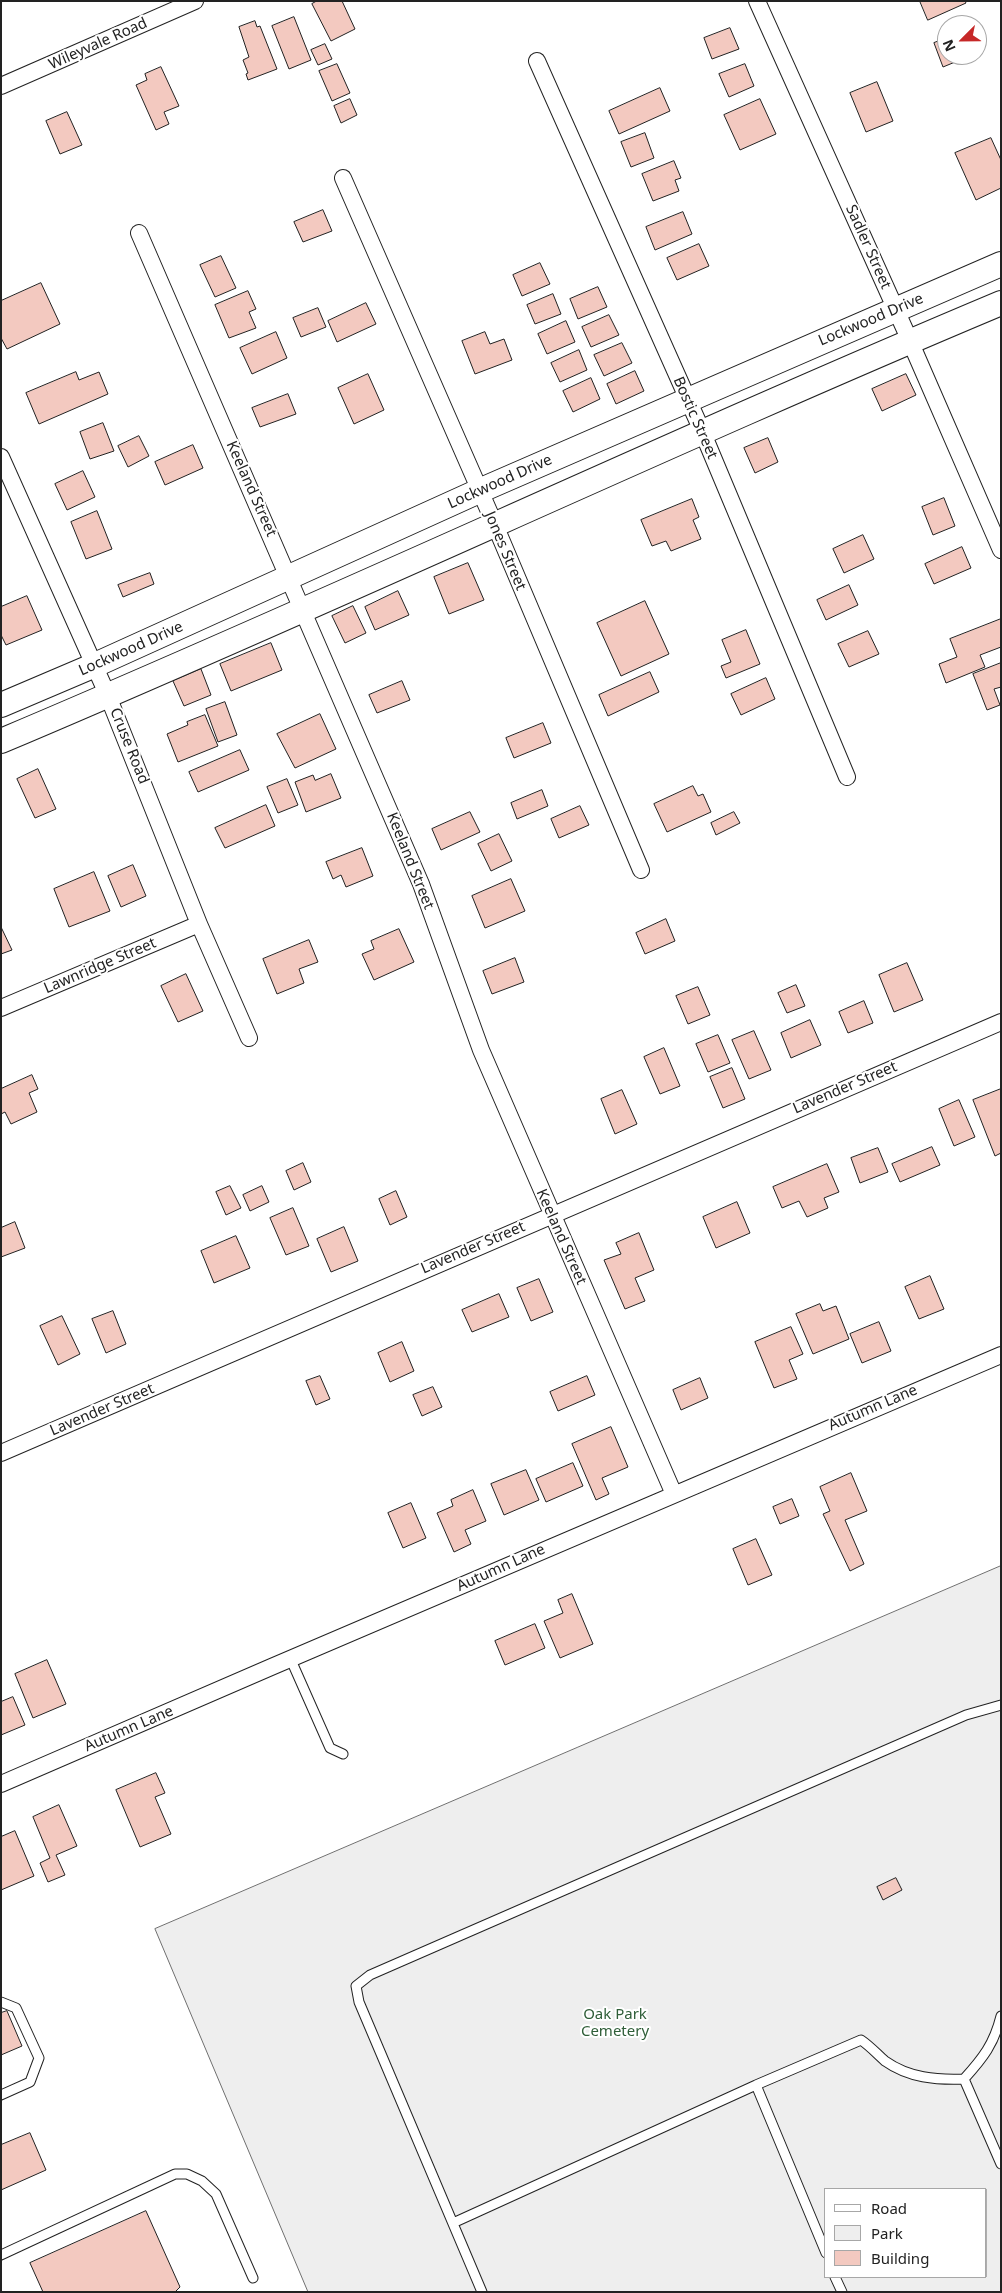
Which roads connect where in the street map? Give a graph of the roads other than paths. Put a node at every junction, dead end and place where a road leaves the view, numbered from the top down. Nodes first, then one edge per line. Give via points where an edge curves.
1 (195, 1) edge
2 (757, 1) edge
3 (537, 61) dead end
4 (1, 86) edge
5 (343, 178) dead end
6 (139, 233) dead end
7 (1001, 264) edge
8 (1001, 303) edge
9 (896, 309) junction
10 (910, 341) junction
11 (687, 399) junction
12 (702, 431) junction
13 (1, 457) edge
14 (480, 491) junction
15 (495, 525) junction
16 (1001, 550) edge
17 (289, 577) junction
18 (304, 610) junction
19 (95, 665) junction
20 (108, 696) junction
21 (1, 705) edge
22 (1, 742) edge
23 (847, 777) dead end
24 (641, 870) dead end
25 (199, 924) junction
26 (1, 1008) edge
27 (1001, 1022) edge
28 (249, 1038) dead end
29 (551, 1214) junction
30 (1001, 1355) edge
31 (1, 1453) edge
32 (673, 1492) junction
33 (291, 1660) junction
34 (1001, 1705) edge
35 (343, 1754) dead end
36 (1, 1784) edge
37 (1, 2002) edge
38 (1001, 2016) edge
39 (964, 2079) junction
40 (756, 2085) junction
41 (1, 2095) edge
42 (1001, 2164) edge
43 (453, 2223) junction
44 (824, 2249) edge
45 (1, 2255) edge
46 (253, 2278) dead end
47 (835, 2278) edge
48 (482, 2292) edge
49 (842, 2292) edge

1 - 4 street, Wileyvale Road
2 - 9 street, Sadler Street
3 - 11 street, Bostic Street
5 - 14 street, Jones Street
6 - 17 street, Keeland Street
7 - 9 main road, Lockwood Drive
8 - 10 main road
9 - 10 street, Sadler Street
9 - 11 main road, Lockwood Drive
10 - 12 main road
10 - 16 street, Sadler Street
11 - 12 street, Bostic Street
11 - 14 main road, Lockwood Drive
12 - 15 main road
12 - 23 street, Bostic Street
13 - 19 street, Cruse Road
14 - 15 street, Jones Street
14 - 17 main road, Lockwood Drive
15 - 18 main road
15 - 24 street, Jones Street
17 - 18 street, Keeland Street
17 - 19 main road, Lockwood Drive
18 - 20 main road
18 - 29 street, Keeland Street via 421,884 481,1050
19 - 20 street, Cruse Road
19 - 21 main road, Lockwood Drive
20 - 22 main road
20 - 25 street, Cruse Road
25 - 26 street, Lawnridge Street
25 - 28 street, Cruse Road
27 - 29 street, Lavender Street
29 - 31 street, Lavender Street
29 - 32 street, Keeland Street
30 - 32 street, Autumn Lane
32 - 33 street, Autumn Lane
33 - 35 lane via 330,1748
33 - 36 street, Autumn Lane
34 - 43 lane via 939,1726 370,1975 356,1986 359,2002
37 - 41 lane via 16,2008 39,2058 30,2082
38 - 39 lane via 987,2054
39 - 40 lane via 937,2080 908,2073 885,2061 861,2040
39 - 42 lane
40 - 43 lane
40 - 44 lane
43 - 48 lane
45 - 46 lane via 175,2174 187,2174 202,2181 216,2194
47 - 49 lane

